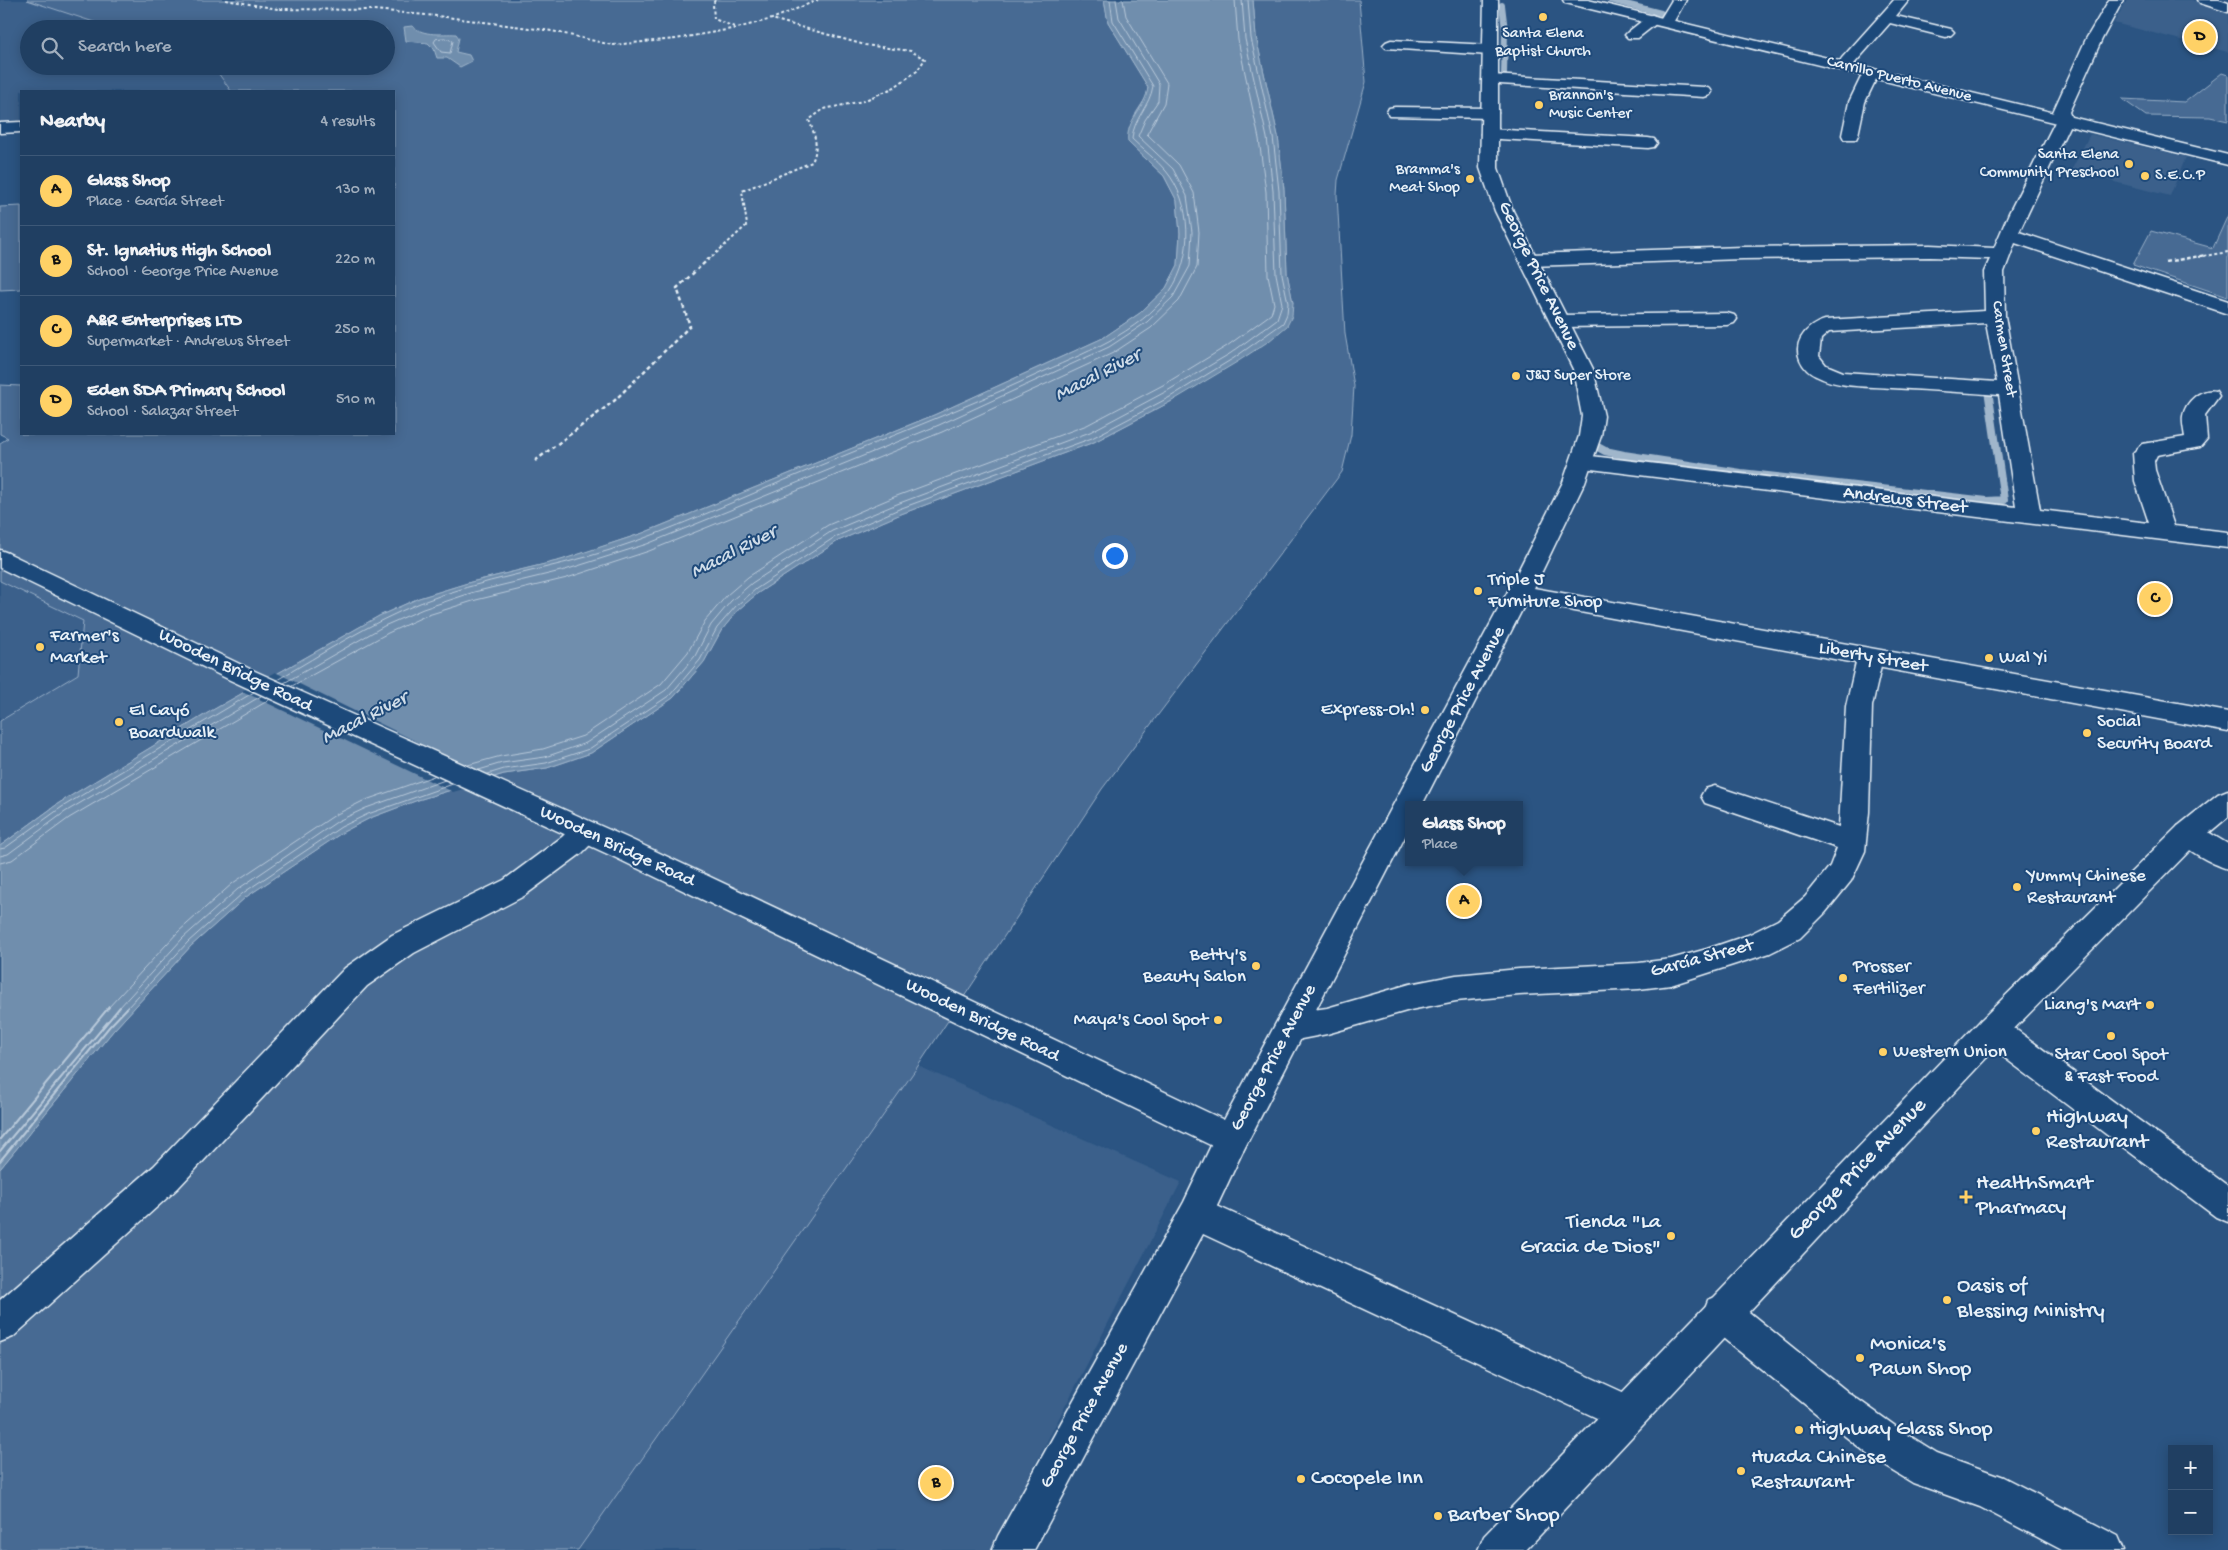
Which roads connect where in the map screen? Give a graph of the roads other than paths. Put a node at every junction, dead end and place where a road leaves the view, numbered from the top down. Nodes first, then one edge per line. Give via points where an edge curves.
1 (1491, 0) edge
2 (1570, 0) edge
3 (1595, 0) edge
4 (1679, 0) edge
5 (1902, 0) edge
6 (2116, 0) edge
7 (2205, 0) edge
8 (2228, 8) edge
9 (1669, 18) junction
10 (1886, 18) junction
11 (1652, 20) junction
12 (1946, 32) dead end
13 (1632, 35) dead end
14 (1391, 45) dead end
15 (1490, 50) junction
16 (1848, 61) junction
17 (1871, 73) junction
18 (1490, 80) junction
19 (1704, 92) dead end
20 (1395, 112) dead end
21 (1490, 112) junction
22 (2063, 116) junction
23 (20, 127) edge
24 (0, 128) edge
25 (1489, 134) junction
26 (1850, 135) dead end
27 (1648, 143) dead end
28 (2228, 153) edge
29 (2228, 160) edge
30 (2009, 235) junction
31 (2000, 254) junction
32 (1530, 260) junction
33 (2228, 308) edge
34 (1995, 316) junction
35 (1726, 319) dead end
36 (1561, 321) junction
37 (2009, 389) junction
38 (2208, 396) dead end
39 (1583, 462) junction
40 (2030, 516) junction
41 (2164, 532) junction
42 (2228, 540) edge
43 (0, 558) edge
44 (1519, 593) junction
45 (1870, 658) junction
46 (2228, 722) edge
47 (1715, 796) dead end
48 (2228, 800) edge
49 (1410, 801) edge
50 (1405, 810) edge
51 (585, 832) junction
52 (2188, 834) junction
53 (1852, 842) junction
54 (2228, 858) edge
55 (1291, 1027) junction
56 (1992, 1030) junction
57 (1231, 1140) junction
58 (2228, 1206) edge
59 (1196, 1212) junction
60 (1721, 1314) junction
61 (0, 1324) edge
62 (1627, 1412) junction
63 (1012, 1550) edge
64 (1498, 1550) edge
65 (2104, 1550) edge

1 - 15 main road, George Price Avenue
2 - 11 main road, Carrillo Puerto Avenue
3 - 9 main road, Carrillo Puerto Avenue
4 - 9 main road
5 - 10 main road
6 - 22 main road, Carmen Street via 2094,39
7 - 8 main road
9 - 16 main road, Carrillo Puerto Avenue
10 - 12 main road
10 - 16 main road
11 - 13 main road
11 - 17 main road, Carrillo Puerto Avenue
14 - 15 main road
15 - 18 main road, George Price Avenue
16 - 22 main road, Carrillo Puerto Avenue
17 - 22 main road, Carrillo Puerto Avenue
17 - 26 main road via 1857,102
18 - 19 main road
18 - 21 main road, George Price Avenue
20 - 21 main road
21 - 25 main road, George Price Avenue
22 - 28 main road, Carrillo Puerto Avenue
22 - 29 main road, Carrillo Puerto Avenue
22 - 30 main road, Carmen Street
23 - 24 main road
25 - 27 main road
25 - 32 main road, George Price Avenue via 1489,168 1494,185
30 - 31 main road, Carmen Street
30 - 33 main road
31 - 32 main road via 1792,252
31 - 34 main road, Carmen Street via 1994,272
32 - 36 main road, George Price Avenue
34 - 37 main road, Carmen Street
34 - 37 main road via 1825,326 1812,336 1809,358 1826,374 1841,378
35 - 36 main road
36 - 39 main road, George Price Avenue via 1583,369 1594,416
37 - 40 main road, Carmen Street
38 - 41 main road via 2192,417 2196,439 2144,453 2147,477
39 - 40 main road, Andrews Street
39 - 44 main road, George Price Avenue
40 - 41 main road, Andrews Street
41 - 42 main road, Andrews Street
43 - 51 main road, Wooden Bridge Road via 239,674
44 - 45 main road, Liberty Street
44 - 49 main road, George Price Avenue
45 - 46 main road, Liberty Street
45 - 53 main road, García Street via 1859,706
47 - 53 main road
48 - 52 main road, George Price Avenue
50 - 55 main road, George Price Avenue
51 - 57 main road, Wooden Bridge Road
51 - 61 main road via 514,888 403,944 356,977 166,1177
52 - 54 main road
52 - 56 main road, George Price Avenue
53 - 55 main road, García Street via 1841,873 1815,905 1789,929 1759,944 1707,962 1671,972 1639,976 1456,988
55 - 57 main road, George Price Avenue
56 - 58 main road
56 - 60 main road, George Price Avenue
57 - 59 main road, George Price Avenue
59 - 62 main road
59 - 63 main road, George Price Avenue
60 - 62 main road, George Price Avenue
60 - 65 main road via 1891,1447 1927,1469 2011,1502
62 - 64 main road, George Price Avenue

